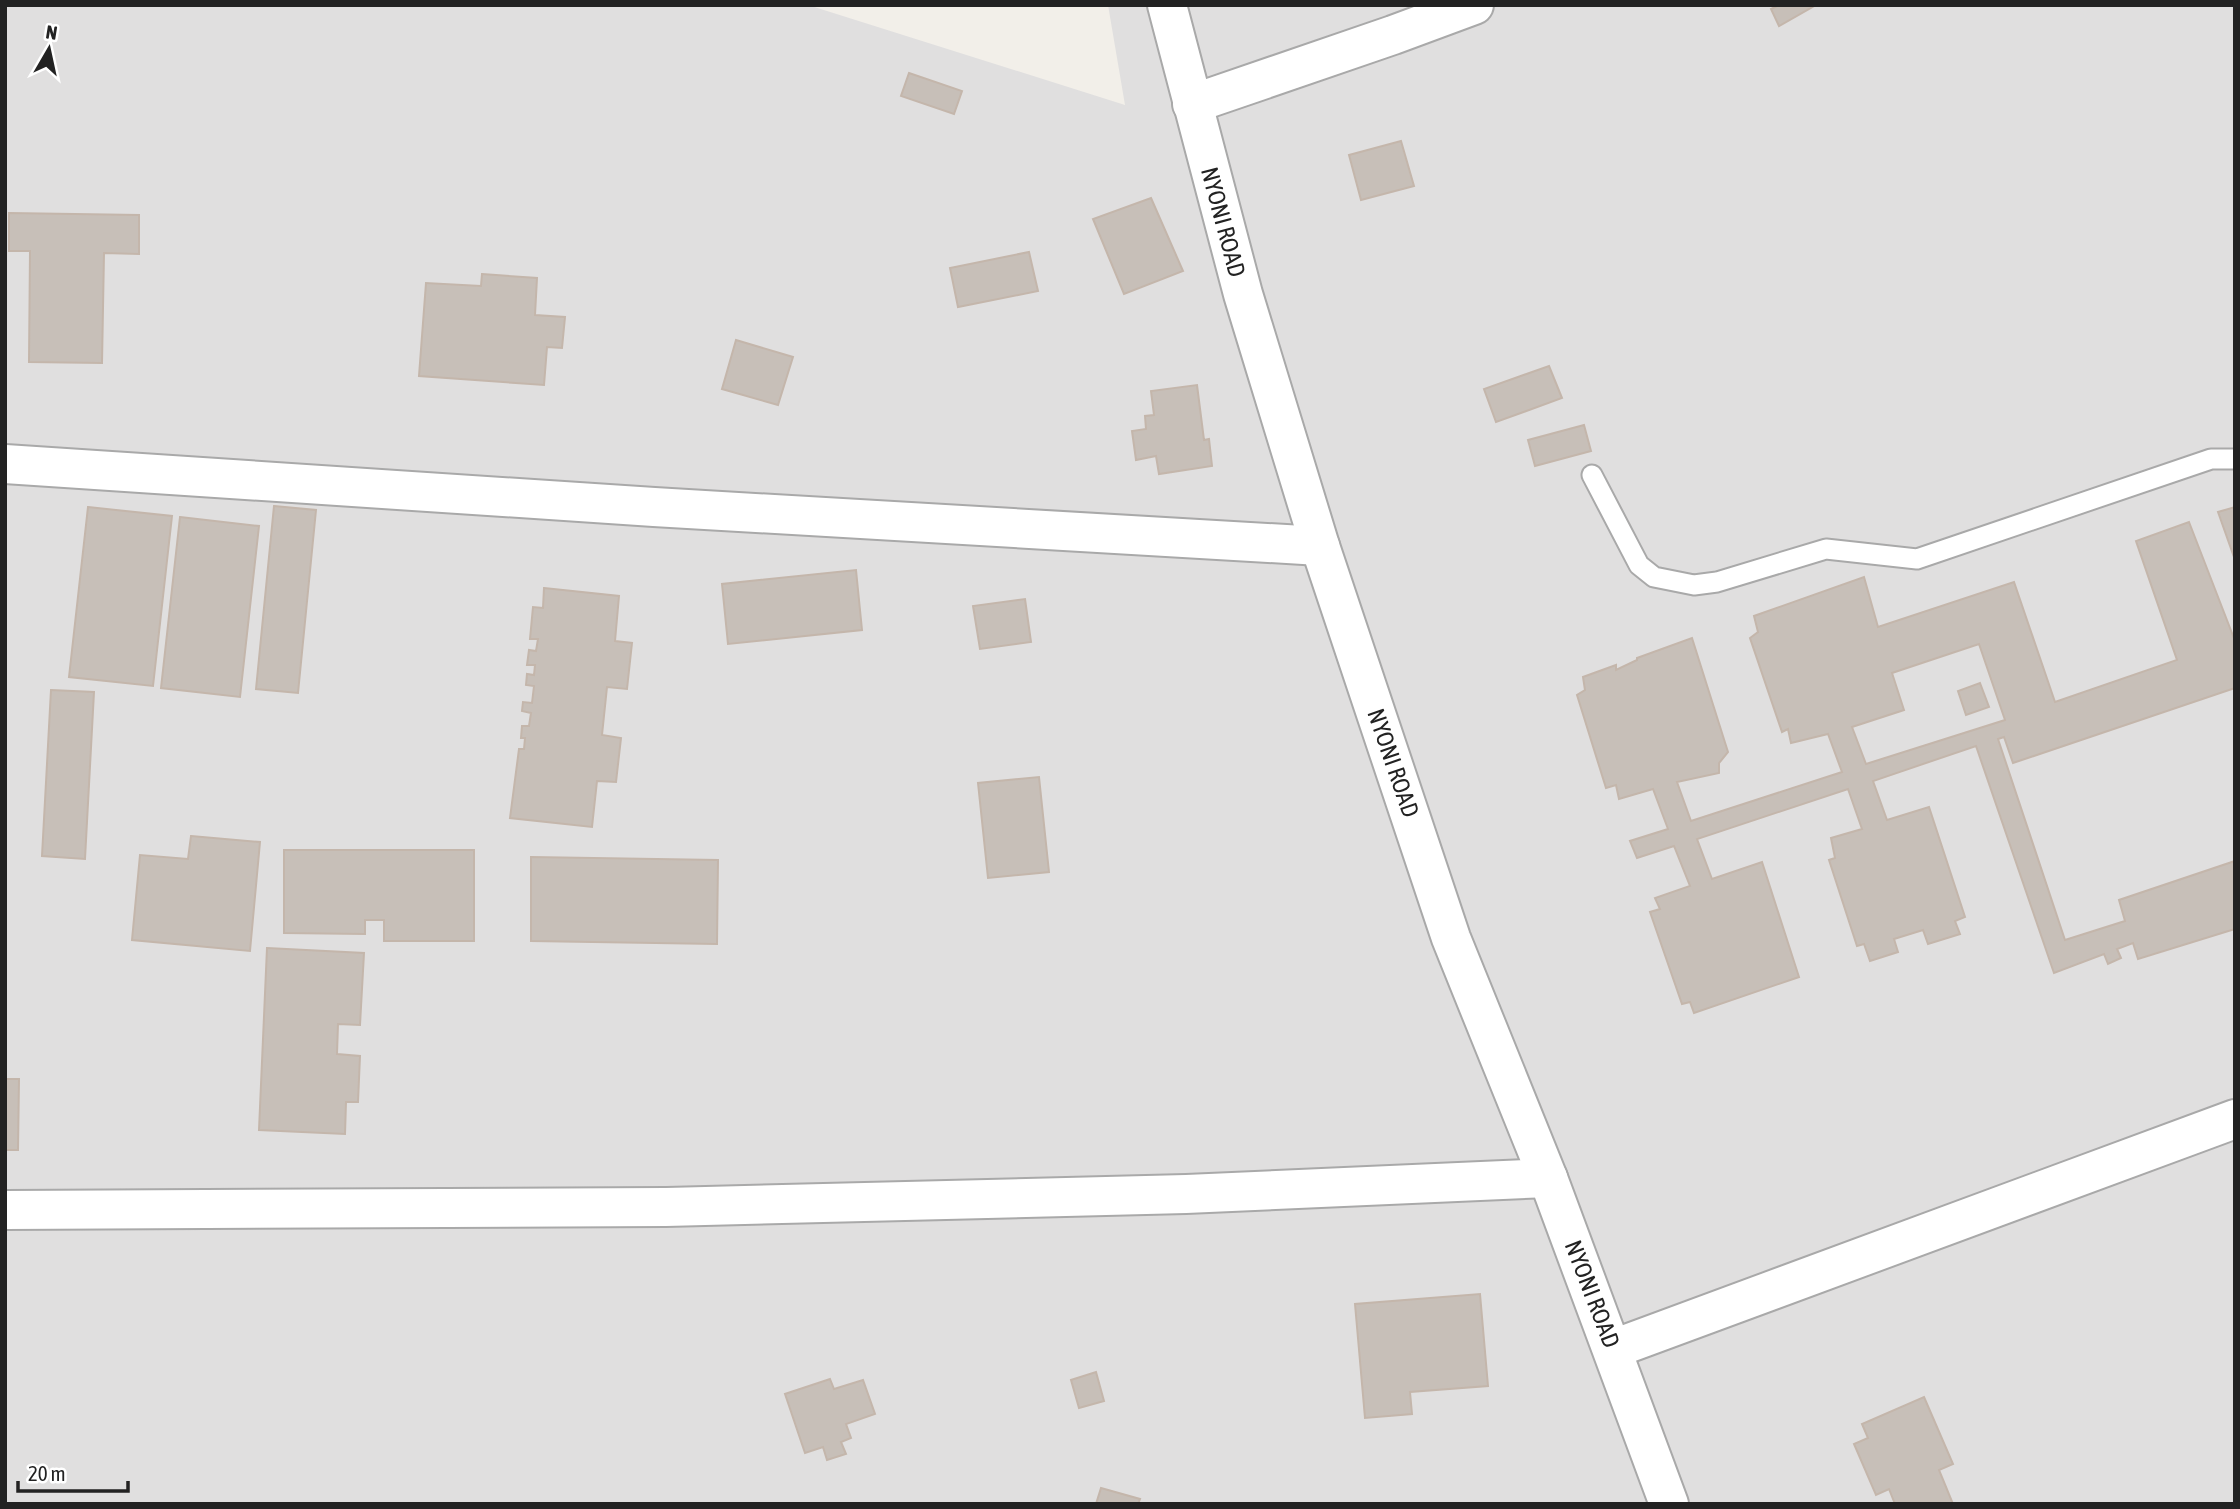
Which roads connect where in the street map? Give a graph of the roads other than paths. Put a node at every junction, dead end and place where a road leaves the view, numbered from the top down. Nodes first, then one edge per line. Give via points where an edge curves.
1 (1167, 5) edge
2 (1474, 5) edge
3 (1192, 104) junction
4 (2235, 459) edge
5 (5, 464) edge
6 (1592, 475) dead end
7 (1320, 546) junction
8 (2235, 1119) edge
9 (1548, 1178) junction
10 (5, 1210) edge
11 (1613, 1349) junction
12 (1669, 1504) edge

1 - 3 street, NYONI ROAD
2 - 3 street
3 - 7 street, NYONI ROAD via 1243,294
4 - 6 lane via 2211,459 1917,559 1826,549 1693,585 1654,577 1639,565
5 - 7 street
7 - 9 street, NYONI ROAD via 1451,938
8 - 11 street
9 - 10 street via 1186,1194 666,1207
9 - 11 street, NYONI ROAD
11 - 12 street, NYONI ROAD

